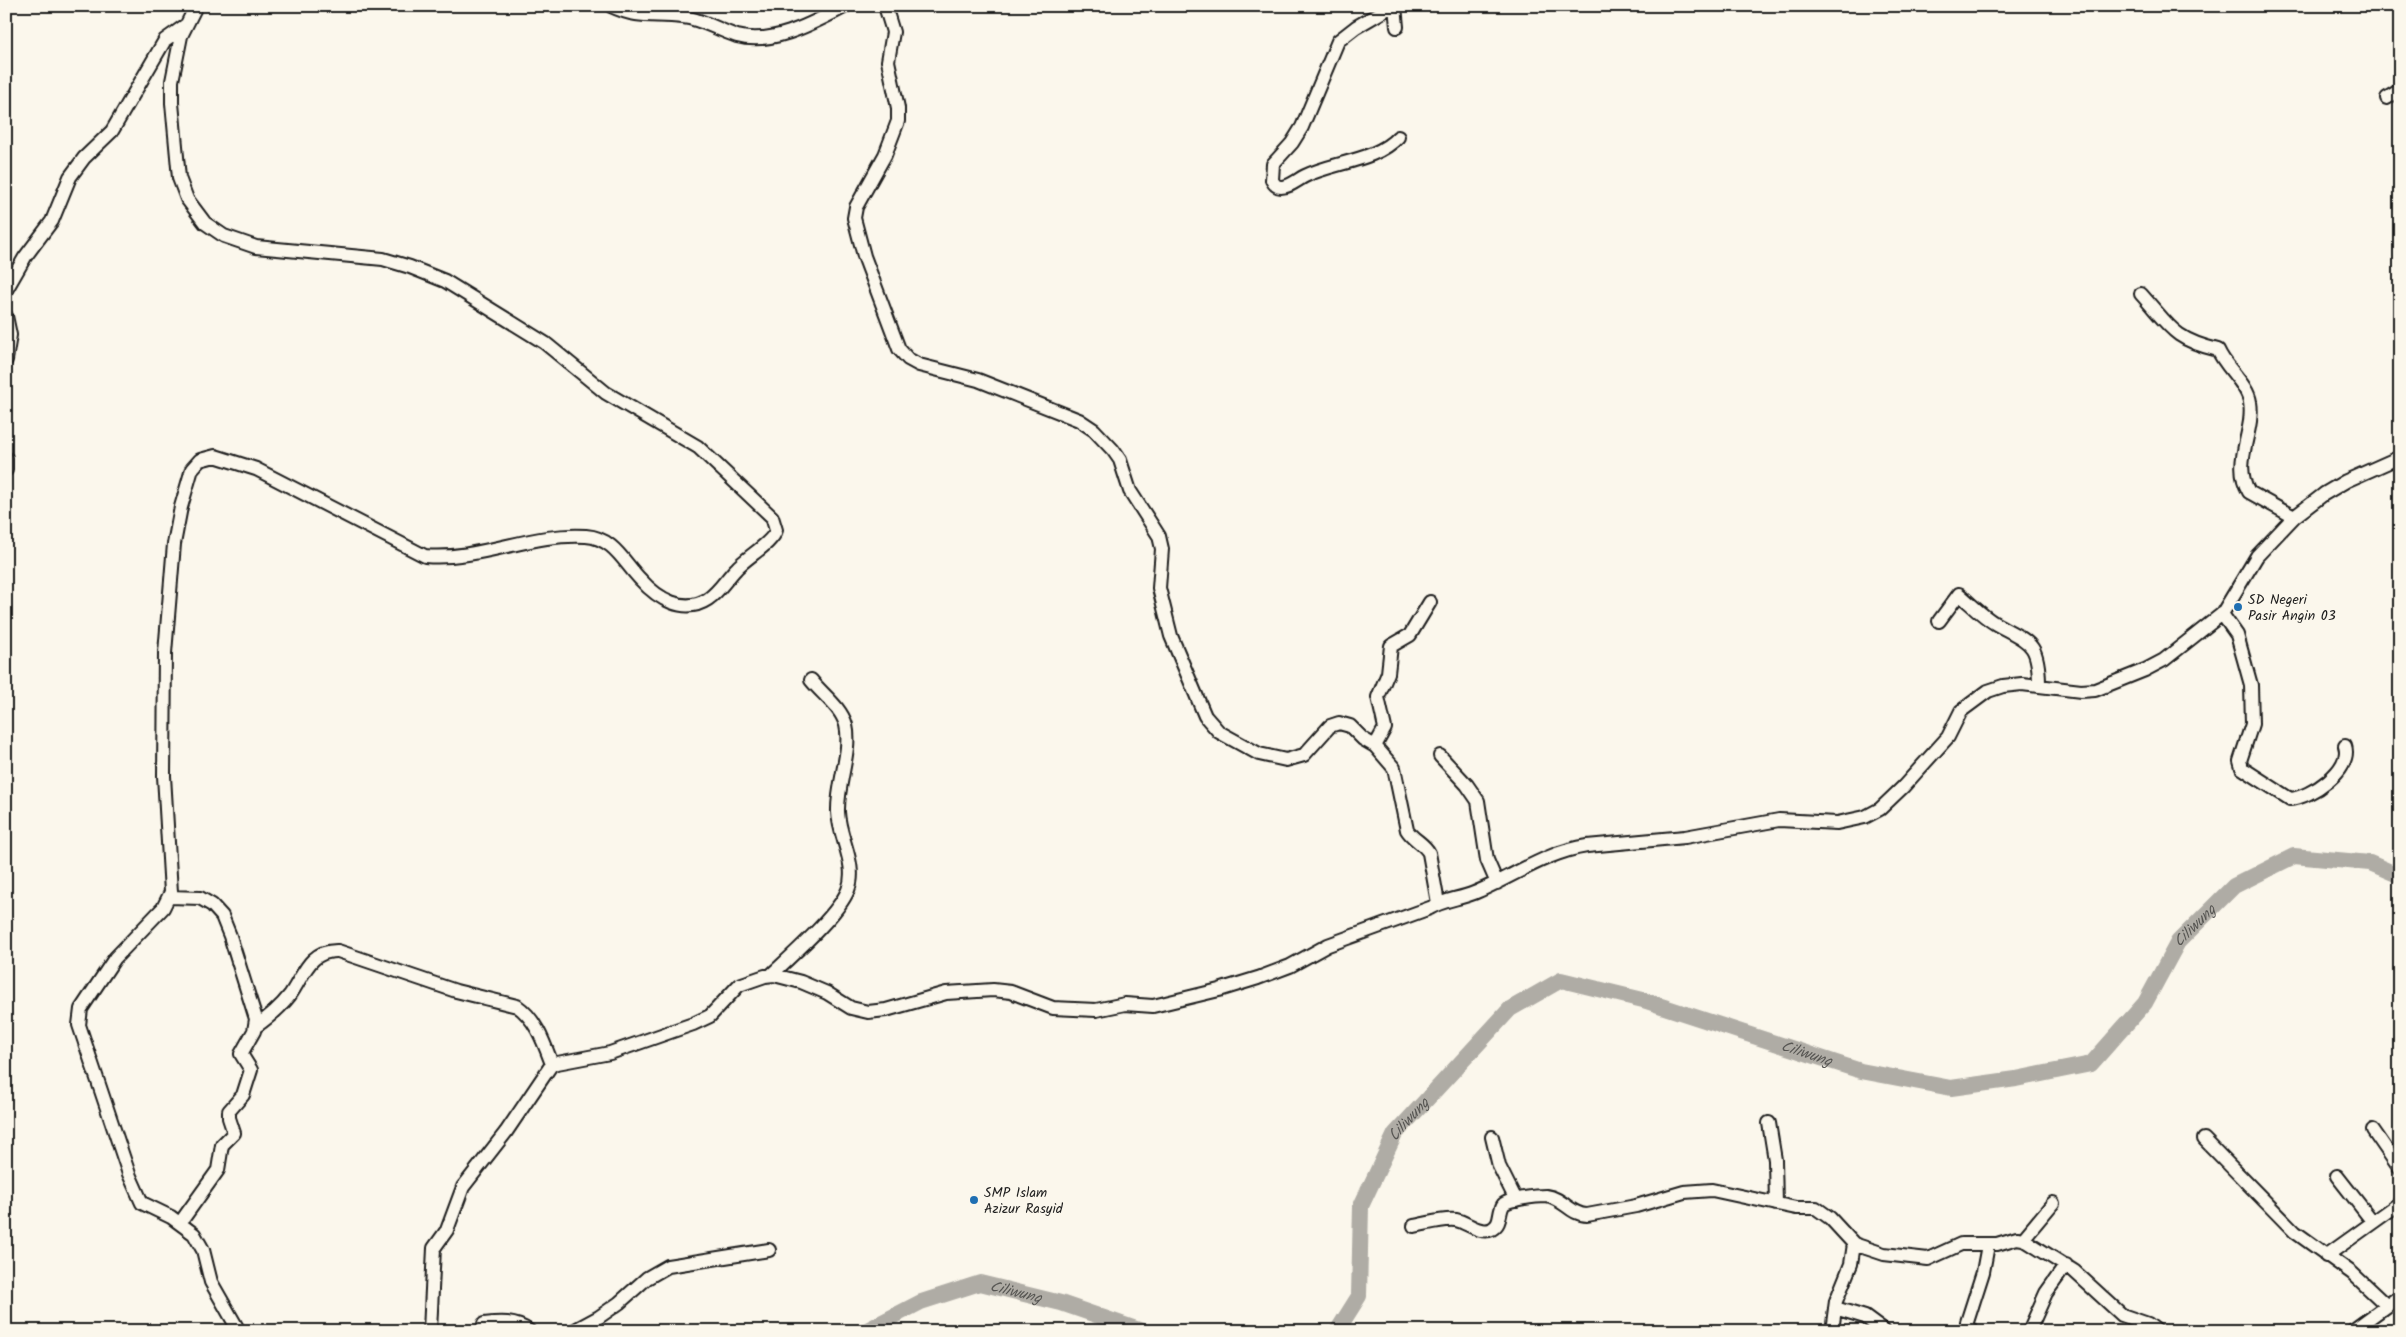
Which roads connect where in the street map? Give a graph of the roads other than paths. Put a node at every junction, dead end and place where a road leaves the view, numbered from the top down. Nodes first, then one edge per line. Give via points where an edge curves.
1 (611, 6) edge
2 (846, 6) edge
3 (885, 6) edge
4 (1394, 6) edge
5 (194, 10) edge
6 (1397, 27) dead end
7 (2400, 90) edge
8 (2387, 98) dead end
9 (1398, 138) dead end
10 (6, 290) edge
11 (2141, 294) dead end
12 (6, 316) edge
13 (6, 360) edge
14 (2400, 457) edge
15 (6, 458) edge
16 (6, 470) edge
17 (2294, 518) junction
18 (1430, 602) dead end
19 (2222, 614) junction
20 (1939, 621) dead end
21 (811, 680) dead end
22 (2039, 685) junction
23 (1376, 746) junction
24 (2345, 746) dead end
25 (1440, 756) dead end
26 (1497, 883) junction
27 (170, 897) junction
28 (1438, 903) junction
29 (771, 975) junction
30 (255, 1027) junction
31 (552, 1064) junction
32 (1768, 1123) dead end
33 (2373, 1130) dead end
34 (1492, 1137) dead end
35 (2204, 1139) dead end
36 (2400, 1169) edge
37 (2337, 1176) dead end
38 (1516, 1200) junction
39 (2053, 1203) dead end
40 (2400, 1203) edge
41 (1776, 1204) junction
42 (2372, 1222) junction
43 (180, 1223) junction
44 (1414, 1226) dead end
45 (2023, 1239) junction
46 (1854, 1244) junction
47 (1988, 1244) junction
48 (769, 1250) dead end
49 (2326, 1256) junction
50 (2066, 1265) junction
51 (2400, 1296) edge
52 (2386, 1305) junction
53 (1835, 1308) junction
54 (484, 1324) dead end
55 (1972, 1330) edge
56 (239, 1331) edge
57 (430, 1331) edge
58 (529, 1331) edge
59 (573, 1331) edge
60 (1832, 1331) edge
61 (1884, 1331) edge
62 (2028, 1331) edge
63 (2157, 1331) edge
64 (2352, 1331) edge

1 - 2 street via 635,15 688,18 734,35 755,38 790,30
3 - 23 street via 892,26 888,61 898,121 885,155 856,207 854,218 862,250 899,350 919,365 978,380 1082,422 1113,450 1120,460 1130,490 1159,536 1162,549 1159,588 1171,636 1205,716 1219,732 1259,754 1286,760 1304,755 1334,724 1350,726 1362,739
4 - 6 street
4 - 9 street via 1338,41 1302,127 1273,164 1272,180 1276,186 1282,187 1377,151
5 - 10 street via 185,27 165,40 112,131 70,177 52,221
5 - 27 street via 181,36 172,103 179,178 187,199 205,223 224,236 256,247 383,259 445,281 545,343 606,393 698,447 772,517 776,530 772,539 742,562 712,596 700,604 681,605 656,594 640,580 624,558 601,539 567,536 450,557 424,556 256,469 215,456 200,460 192,469 181,507 169,590 163,736
7 - 8 street
11 - 17 street via 2172,331 2195,344 2218,350 2250,400 2251,415 2242,458 2245,486 2249,492
12 - 13 street via 10,336
14 - 17 street via 2346,481
15 - 16 street
17 - 19 street via 2257,556
18 - 23 street via 1410,635 1391,646 1388,673 1378,697 1385,728
19 - 22 street via 2171,656 2129,677 2088,691
19 - 24 street via 2237,636 2251,685 2252,724 2240,761 2242,768 2290,799 2298,799 2342,768 2346,760
20 - 22 street via 1959,594 1994,623 2022,636 2039,662
21 - 29 street via 841,714 847,728 838,814 850,863 850,884 845,897 830,916
22 - 26 street via 2003,686 1988,691 1973,702 1958,715 1948,737 1903,788 1880,809 1858,820 1831,824 1779,820 1685,837 1581,847 1545,858
23 - 28 street via 1394,768 1407,830 1429,853
25 - 26 street via 1478,801 1487,860
26 - 28 street via 1458,899
27 - 30 street via 200,898 222,916 254,1010
27 - 43 street via 156,917 115,958 81,1009 79,1025 138,1197 142,1203
28 - 29 street via 1328,945 1290,966 1227,988 1153,1006 1125,1004 1096,1010 1053,1008 1011,992 993,990 946,993 868,1012 850,1008 808,984
29 - 31 street via 739,985 710,1016 693,1024 610,1053
30 - 31 street via 290,995 315,957 338,951 456,991 517,1006 541,1034
30 - 43 street via 241,1054 251,1070 250,1078 243,1095 229,1114 234,1133 222,1145 218,1170
31 - 57 street via 506,1132 462,1187 447,1230 434,1248
32 - 41 street via 1775,1160
33 - 36 street
34 - 38 street via 1499,1166
35 - 49 street via 2287,1225
37 - 42 street
38 - 41 street via 1553,1198 1583,1215 1698,1190 1725,1191
38 - 44 street via 1504,1204 1499,1222 1490,1230 1457,1220
39 - 45 street
40 - 42 street
41 - 46 street via 1821,1210
42 - 49 street
43 - 56 street via 197,1238 211,1282
45 - 47 street
45 - 50 street
46 - 47 street via 1869,1250 1924,1259 1961,1244
46 - 53 street via 1852,1264
47 - 55 street via 1967,1322 1967,1329
48 - 59 street via 668,1266 647,1278 606,1312
49 - 52 street via 2352,1273
50 - 62 street via 2046,1293
50 - 63 street via 2122,1315 2148,1324
51 - 52 street
52 - 64 street
53 - 60 street
53 - 61 street via 1865,1316
54 - 58 street via 506,1322

